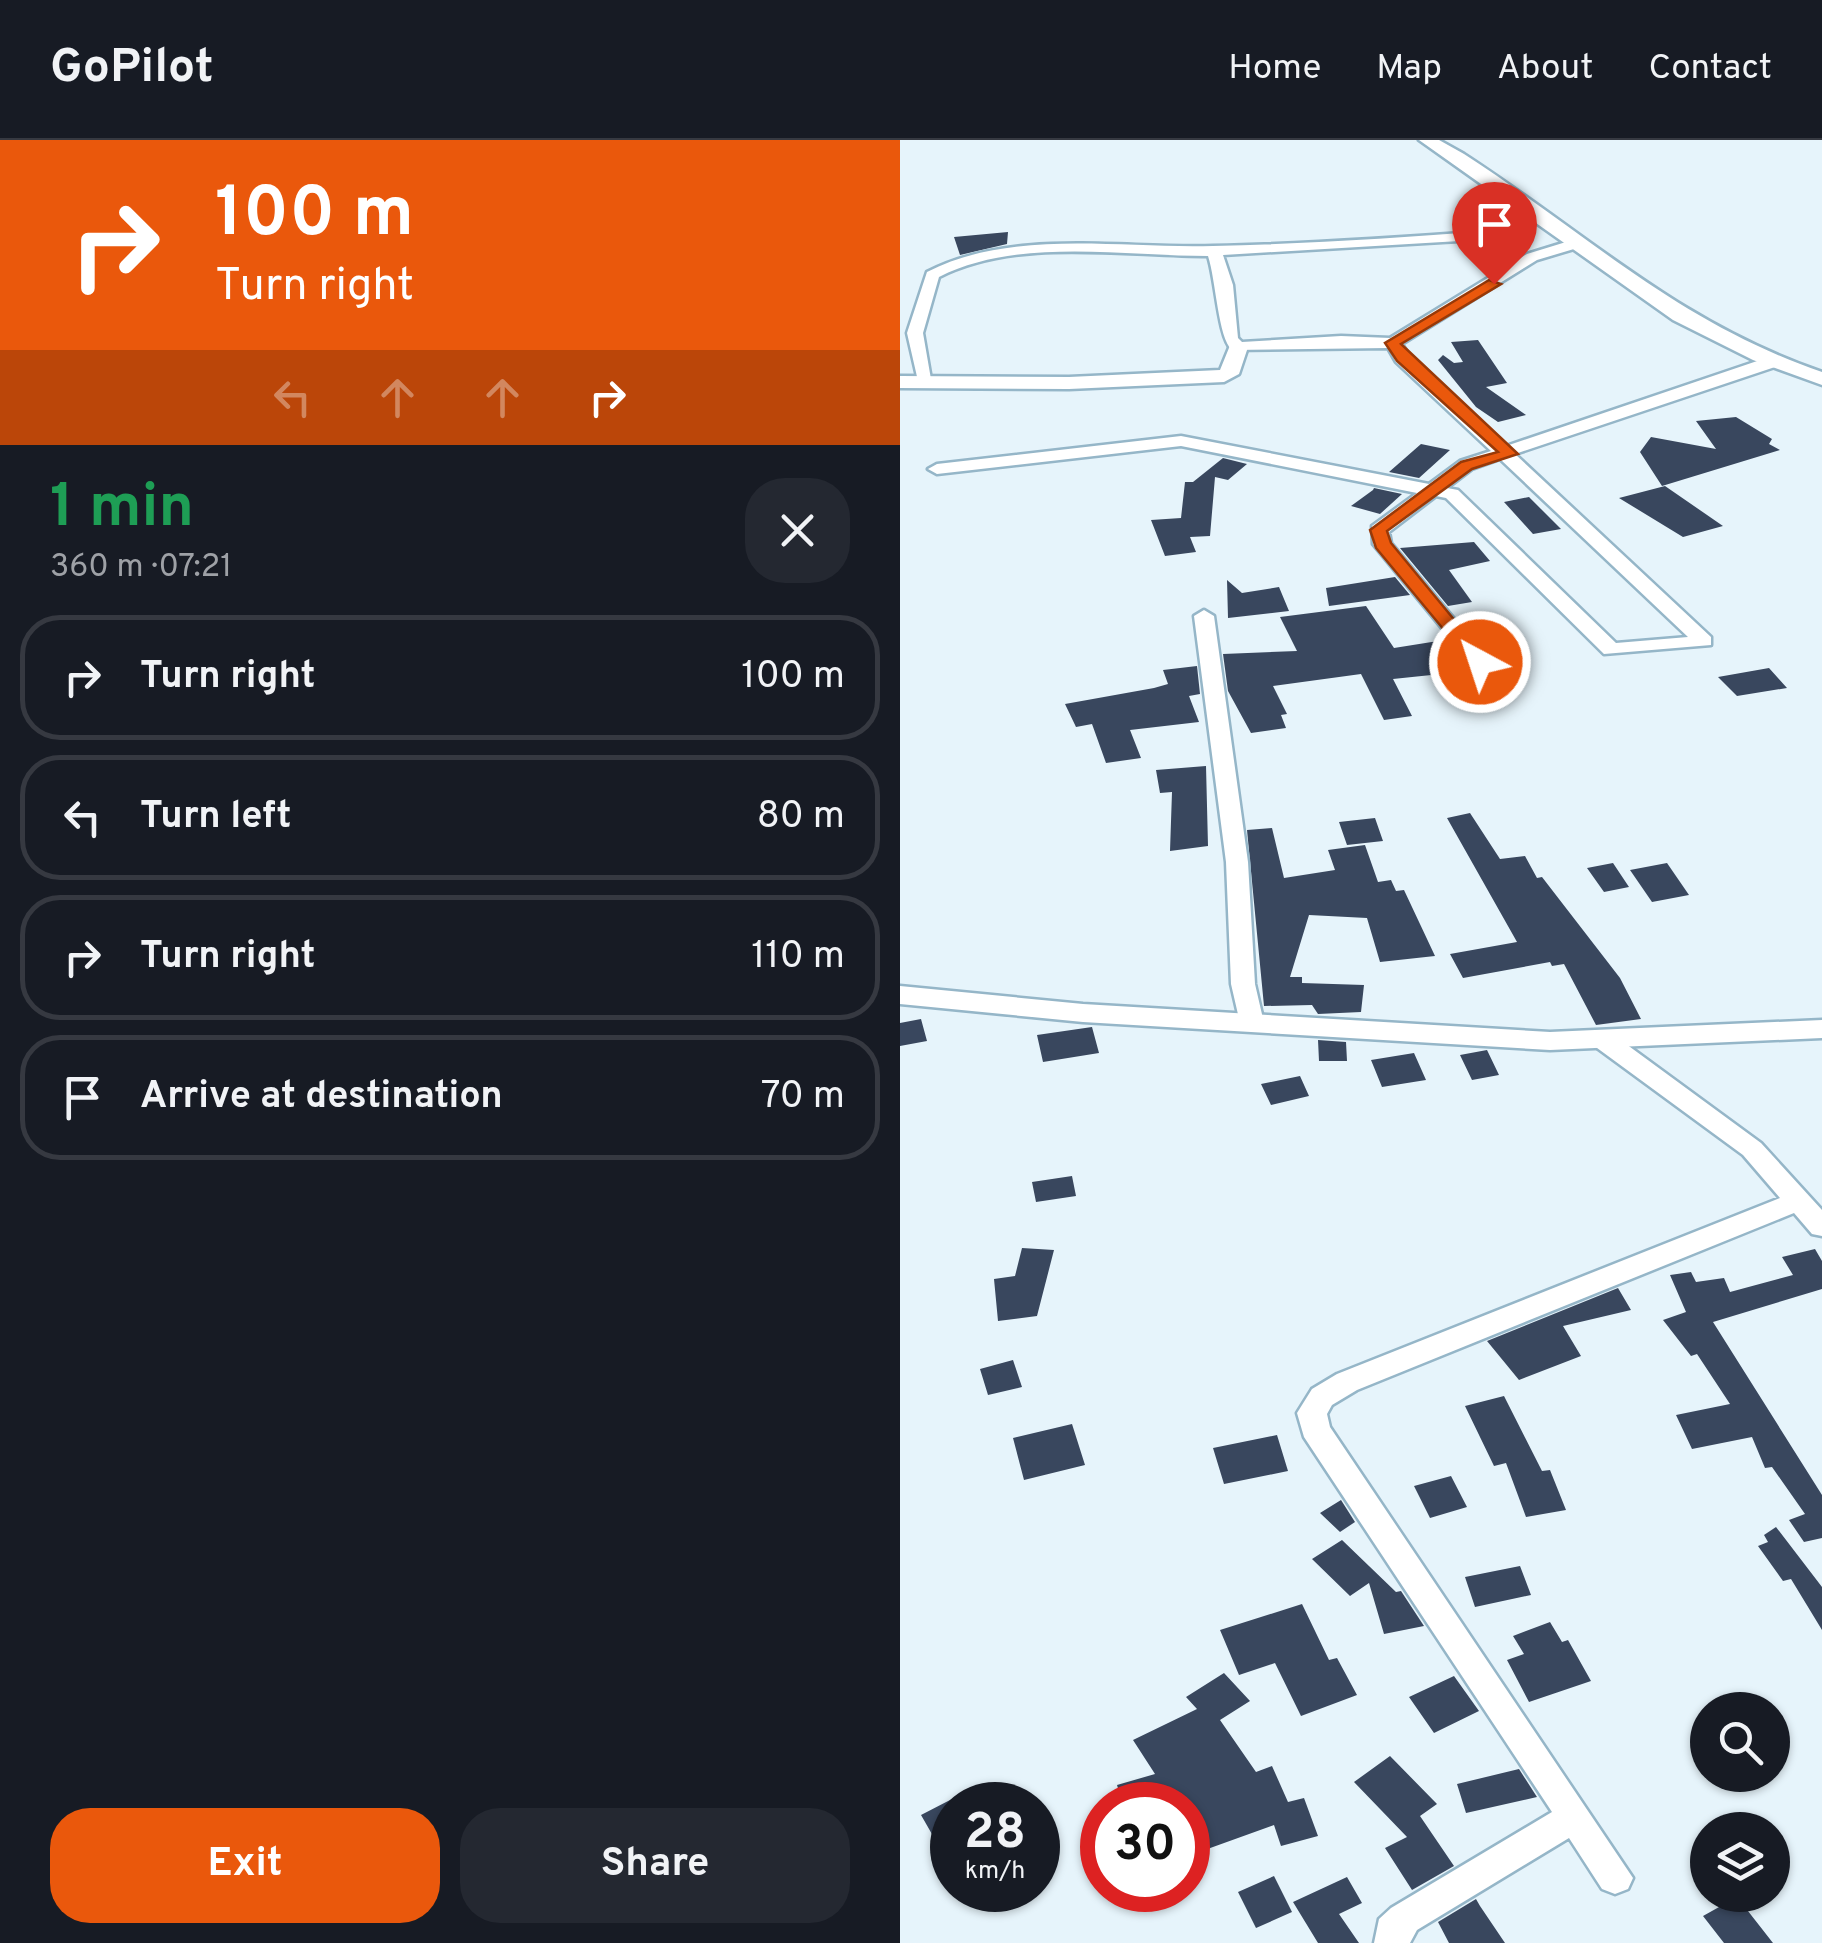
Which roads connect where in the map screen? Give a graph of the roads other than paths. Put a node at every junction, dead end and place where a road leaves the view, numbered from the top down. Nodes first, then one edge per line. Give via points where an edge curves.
1 (1427, 140) edge
2 (1488, 236) dead end
3 (1579, 243) junction
4 (1214, 252) junction
5 (1393, 343) junction
6 (1238, 347) junction
7 (1772, 362) junction
8 (1822, 379) edge
9 (900, 382) edge
10 (926, 382) junction
11 (1510, 454) junction
12 (937, 469) dead end
13 (1430, 489) junction
14 (1204, 616) dead end
15 (1480, 662) dead end
16 (900, 995) edge
17 (1252, 1023) junction
18 (1822, 1028) edge
19 (1602, 1040) junction
20 (1798, 1200) junction
21 (1822, 1227) edge
22 (1574, 1817) junction
23 (1615, 1878) dead end
24 (1392, 1943) edge

1 - 3 street via 1477,167
2 - 4 street
3 - 5 street via 1532,257
3 - 7 street via 1664,306
4 - 6 street via 1230,340
4 - 10 street via 1009,254 944,265 932,275 915,333
5 - 6 street
5 - 11 street
6 - 10 street via 1224,376
7 - 8 street
7 - 11 street
9 - 10 street
11 - 13 street via 1466,466
11 - 13 street via 1704,641 1610,650 1452,494
12 - 13 street via 1182,441
13 - 15 street via 1378,530 1382,544
14 - 17 street via 1238,864 1242,995
16 - 17 street
17 - 19 street
18 - 19 street
19 - 20 street via 1752,1149
20 - 21 street
20 - 22 street via 1347,1382 1312,1412 1315,1428
22 - 23 street
22 - 24 street via 1404,1920 1392,1930

